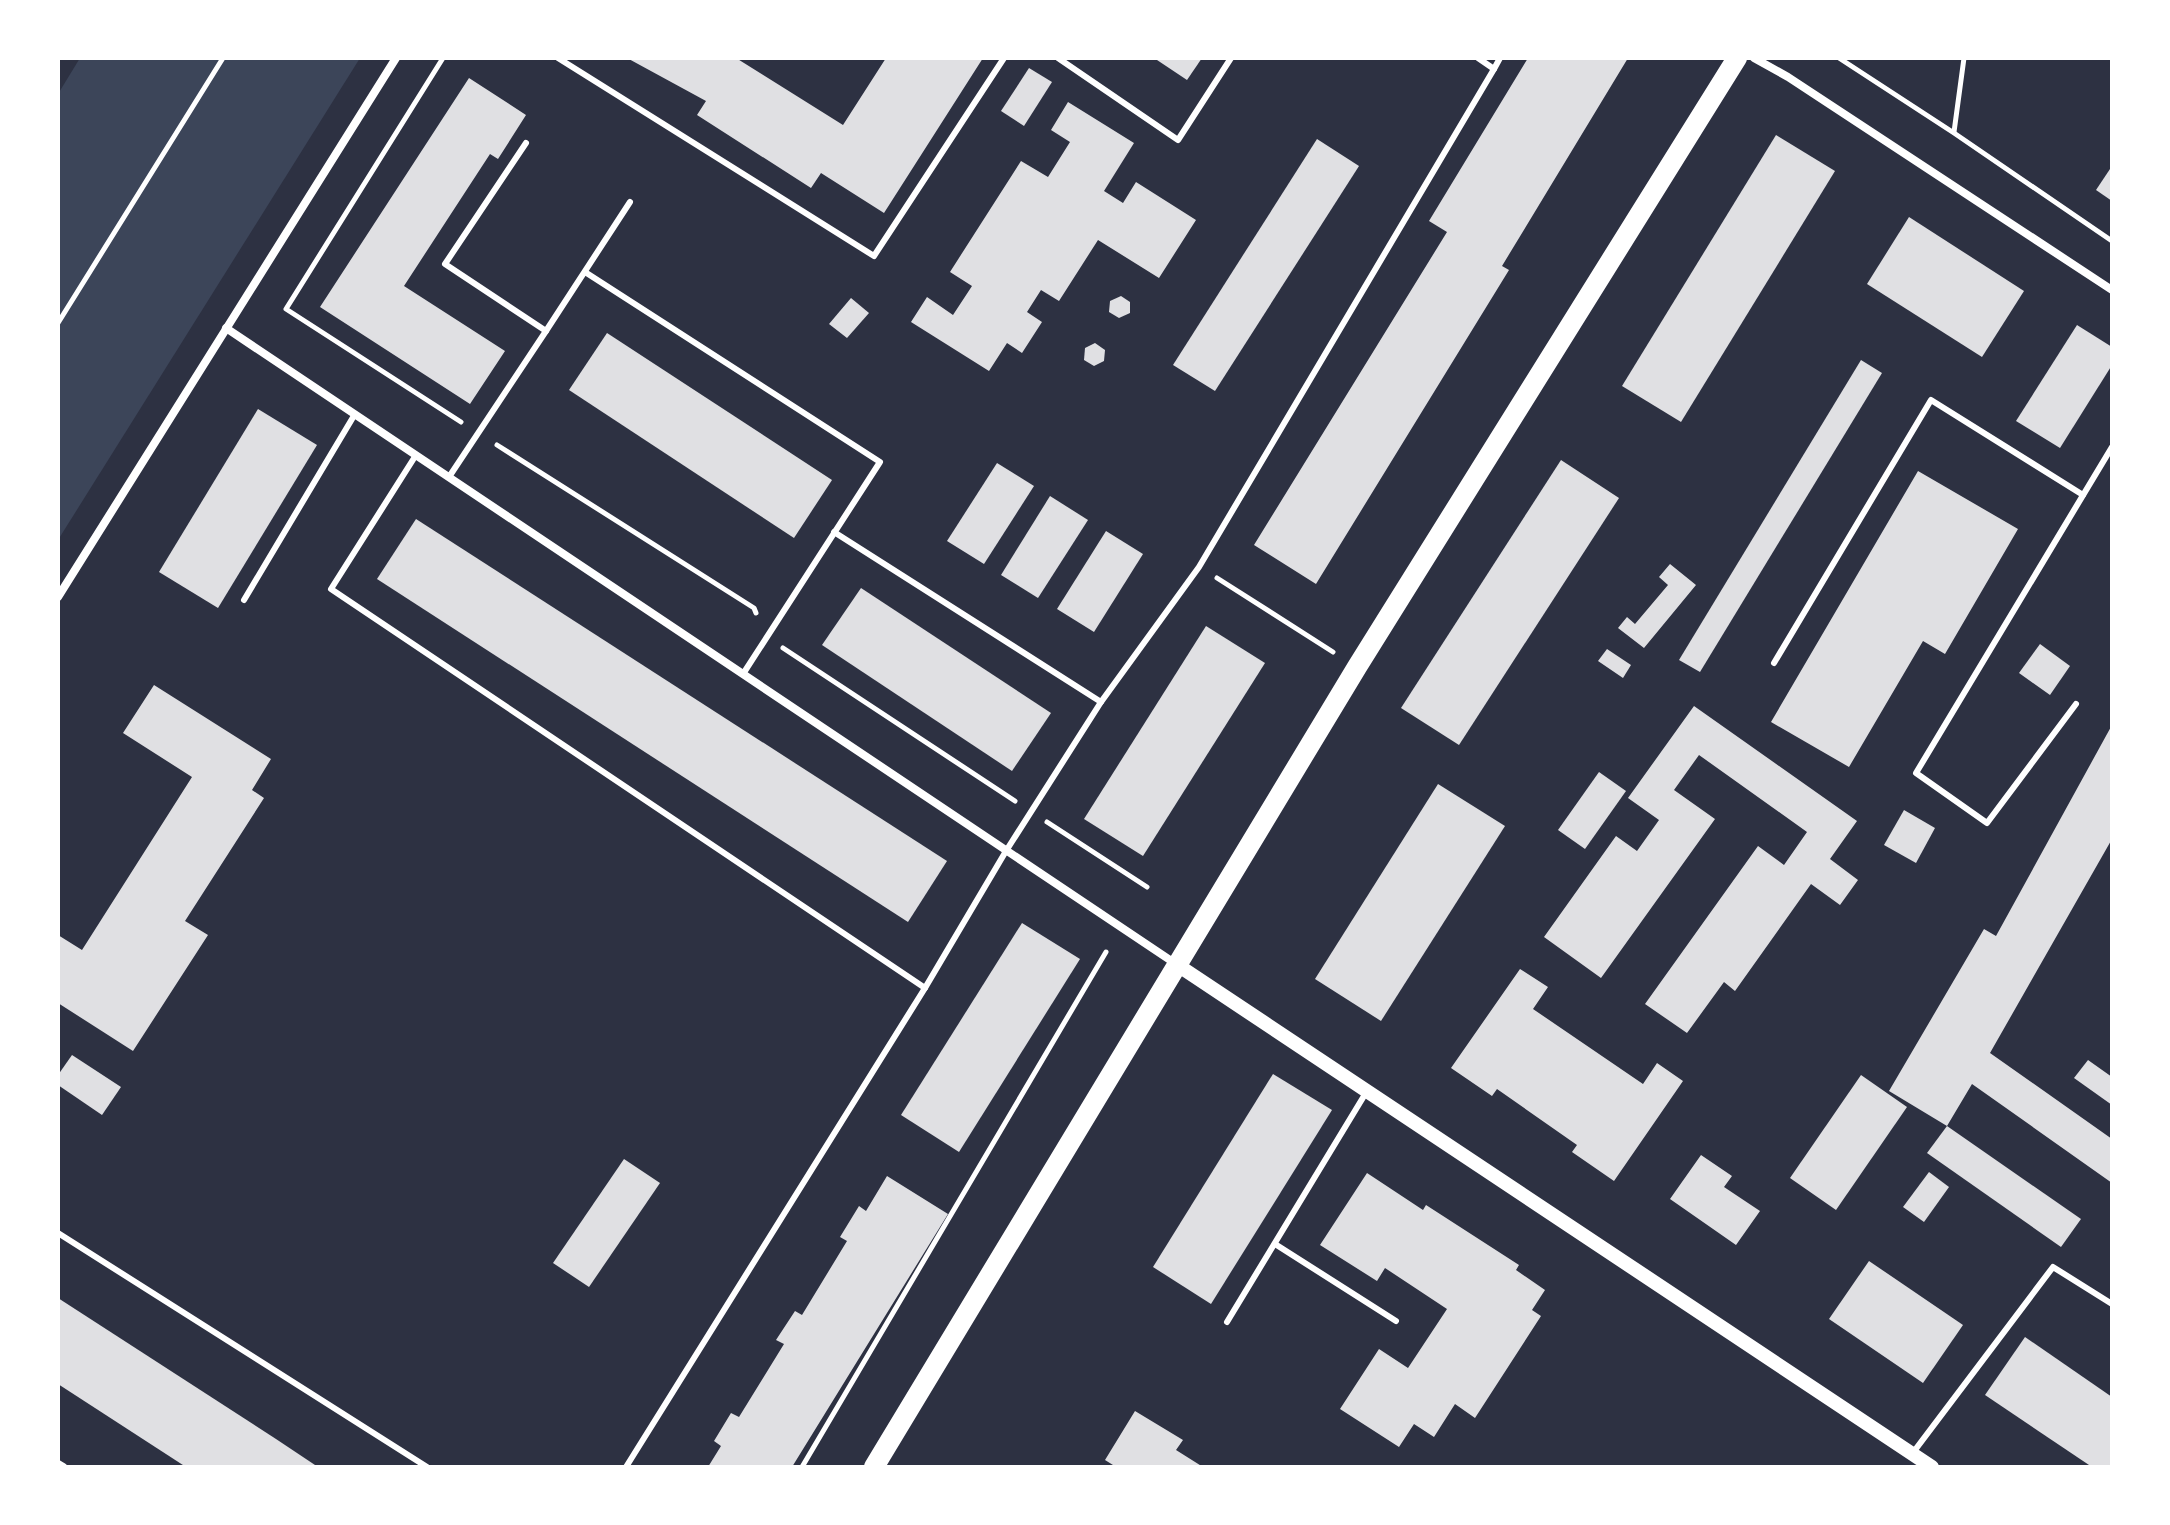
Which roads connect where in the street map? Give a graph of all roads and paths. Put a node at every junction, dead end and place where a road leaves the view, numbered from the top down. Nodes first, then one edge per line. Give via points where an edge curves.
1 (223, 58) edge
2 (396, 58) edge
3 (443, 58) edge
4 (558, 58) edge
5 (1004, 58) edge
6 (1058, 58) edge
7 (1231, 58) edge
8 (1478, 58) edge
9 (1500, 58) edge
10 (1737, 58) edge
11 (1754, 58) edge
12 (1839, 58) edge
13 (1964, 58) edge
14 (1494, 69) junction
15 (1954, 133) junction
16 (526, 143) dead end
17 (630, 202) dead end
18 (2112, 241) edge
19 (585, 272) junction
20 (2112, 290) edge
21 (58, 323) edge
22 (226, 328) junction
23 (546, 331) junction
24 (355, 414) junction
25 (478, 433) junction
26 (2112, 447) edge
27 (416, 455) junction
28 (449, 477) junction
29 (2083, 495) junction
30 (834, 532) junction
31 (1199, 567) junction
32 (58, 597) edge
33 (244, 600) dead end
34 (767, 637) junction
35 (1774, 663) dead end
36 (1357, 667) junction
37 (743, 674) junction
38 (1101, 702) junction
39 (2076, 704) dead end
40 (1031, 811) junction
41 (1006, 851) junction
42 (1147, 887) dead end
43 (1106, 952) dead end
44 (1176, 964) junction
45 (925, 988) junction
46 (1367, 1091) junction
47 (58, 1233) edge
48 (1275, 1244) junction
49 (2112, 1304) edge
50 (1396, 1321) dead end
51 (1227, 1322) dead end
52 (1912, 1454) junction
53 (427, 1467) edge
54 (626, 1467) edge
55 (802, 1467) edge
56 (874, 1467) edge
57 (1932, 1467) edge

1 - 21 path
2 - 22 street
3 - 25 path via 286,309
4 - 5 lane via 874,256
6 - 7 lane via 1178,140
8 - 14 lane
9 - 14 lane
10 - 36 main road
11 - 20 street
12 - 15 path
13 - 15 path
14 - 31 lane
15 - 18 path
16 - 23 lane via 445,264
17 - 19 lane
19 - 23 lane
19 - 30 lane via 880,462
22 - 24 street
22 - 32 street
23 - 25 lane
24 - 27 street
24 - 33 lane
25 - 28 lane
25 - 34 path via 754,608
26 - 29 lane
27 - 28 street
27 - 45 lane via 331,589
28 - 37 street
29 - 35 lane via 1931,400
29 - 39 lane via 1916,773 1987,823
30 - 34 lane
30 - 38 lane
31 - 36 path
31 - 38 lane
34 - 37 lane
34 - 40 path
36 - 44 main road
37 - 41 street
38 - 40 lane
40 - 41 lane
40 - 42 path
41 - 44 street
41 - 45 lane
43 - 55 path
44 - 46 street
44 - 56 main road
45 - 54 lane
46 - 48 lane
46 - 52 street
47 - 53 lane
48 - 50 lane
48 - 51 lane
49 - 52 lane via 2053,1267
52 - 57 street

